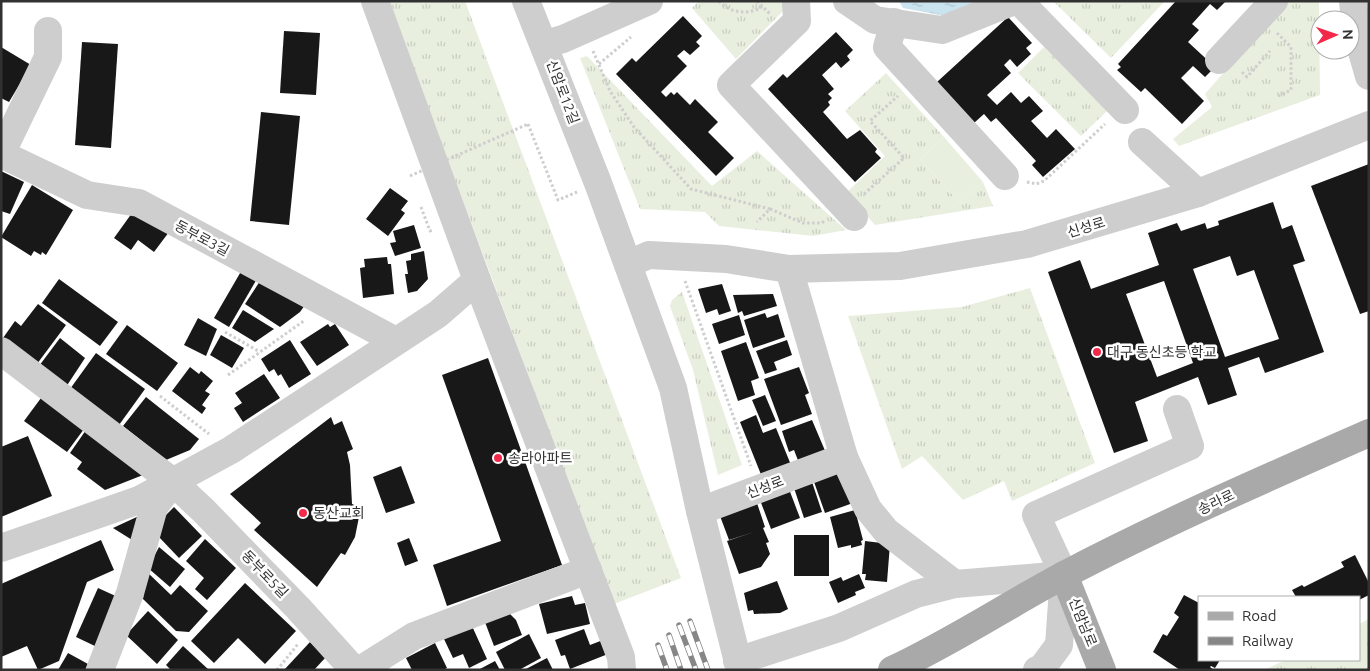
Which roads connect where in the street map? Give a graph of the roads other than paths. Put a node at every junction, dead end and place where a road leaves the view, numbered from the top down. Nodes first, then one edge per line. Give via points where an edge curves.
1 (375, 1) edge
2 (526, 1) edge
3 (649, 1) edge
4 (796, 1) edge
5 (847, 1) edge
6 (1014, 1) edge
7 (1019, 1) edge
8 (1353, 1) edge
9 (1268, 8) edge
10 (894, 22) junction
11 (48, 31) dead end
12 (545, 44) junction
13 (1219, 60) dead end
14 (1369, 76) edge
15 (1125, 110) road end
16 (1369, 125) edge
17 (1142, 142) dead end
18 (1, 154) edge
19 (1005, 176) road end
20 (1198, 193) junction
21 (848, 211) road end
22 (628, 264) junction
23 (789, 269) junction
24 (477, 280) junction
25 (396, 341) junction
26 (1, 351) edge
27 (1177, 409) dead end
28 (1369, 433) edge
29 (844, 457) junction
30 (172, 482) junction
31 (700, 511) junction
32 (1, 548) edge
33 (588, 570) junction
34 (1064, 575) junction
35 (956, 584) junction
36 (738, 665) edge
37 (100, 670) edge
38 (354, 670) edge
39 (360, 670) edge
40 (622, 670) edge
41 (892, 670) edge
42 (1038, 670) edge
43 (1102, 670) edge

1 - 24 street
2 - 12 street, 신암로12길
3 - 12 street
4 - 21 street via 797,21 731,84
5 - 10 street via 875,20
6 - 10 street via 942,30
7 - 15 street
8 - 14 street via 1356,31
9 - 13 street
10 - 19 street via 887,47
11 - 18 street via 48,57
12 - 22 street, 신암로12길
16 - 20 street, 신성로
17 - 20 street
18 - 25 street, 동부로3길 via 87,196 139,203
20 - 23 street, 신성로 via 1027,244 900,266
22 - 23 street, 신성로 via 649,255 726,259
22 - 31 street, 신암로12길 via 673,388
23 - 29 street
24 - 25 street via 438,314
24 - 33 street
25 - 30 street via 231,450
26 - 30 street, 동부로5길
27 - 34 street via 1190,446 1036,515
28 - 34 main road, 송라로 via 1262,480
29 - 31 street, 신성로
29 - 35 street via 868,509 886,531
30 - 32 street via 139,500
30 - 37 street via 154,507 130,593
30 - 38 street, 동부로5길 via 204,511
31 - 36 street, 신암로12길
33 - 39 street via 414,636
33 - 40 street via 621,657
34 - 35 street, 송라로
34 - 41 main road, 송라로 via 937,649
34 - 42 street via 1059,645
34 - 43 main road, 신암남로
35 - 36 street, 송라로 via 916,594 839,628

